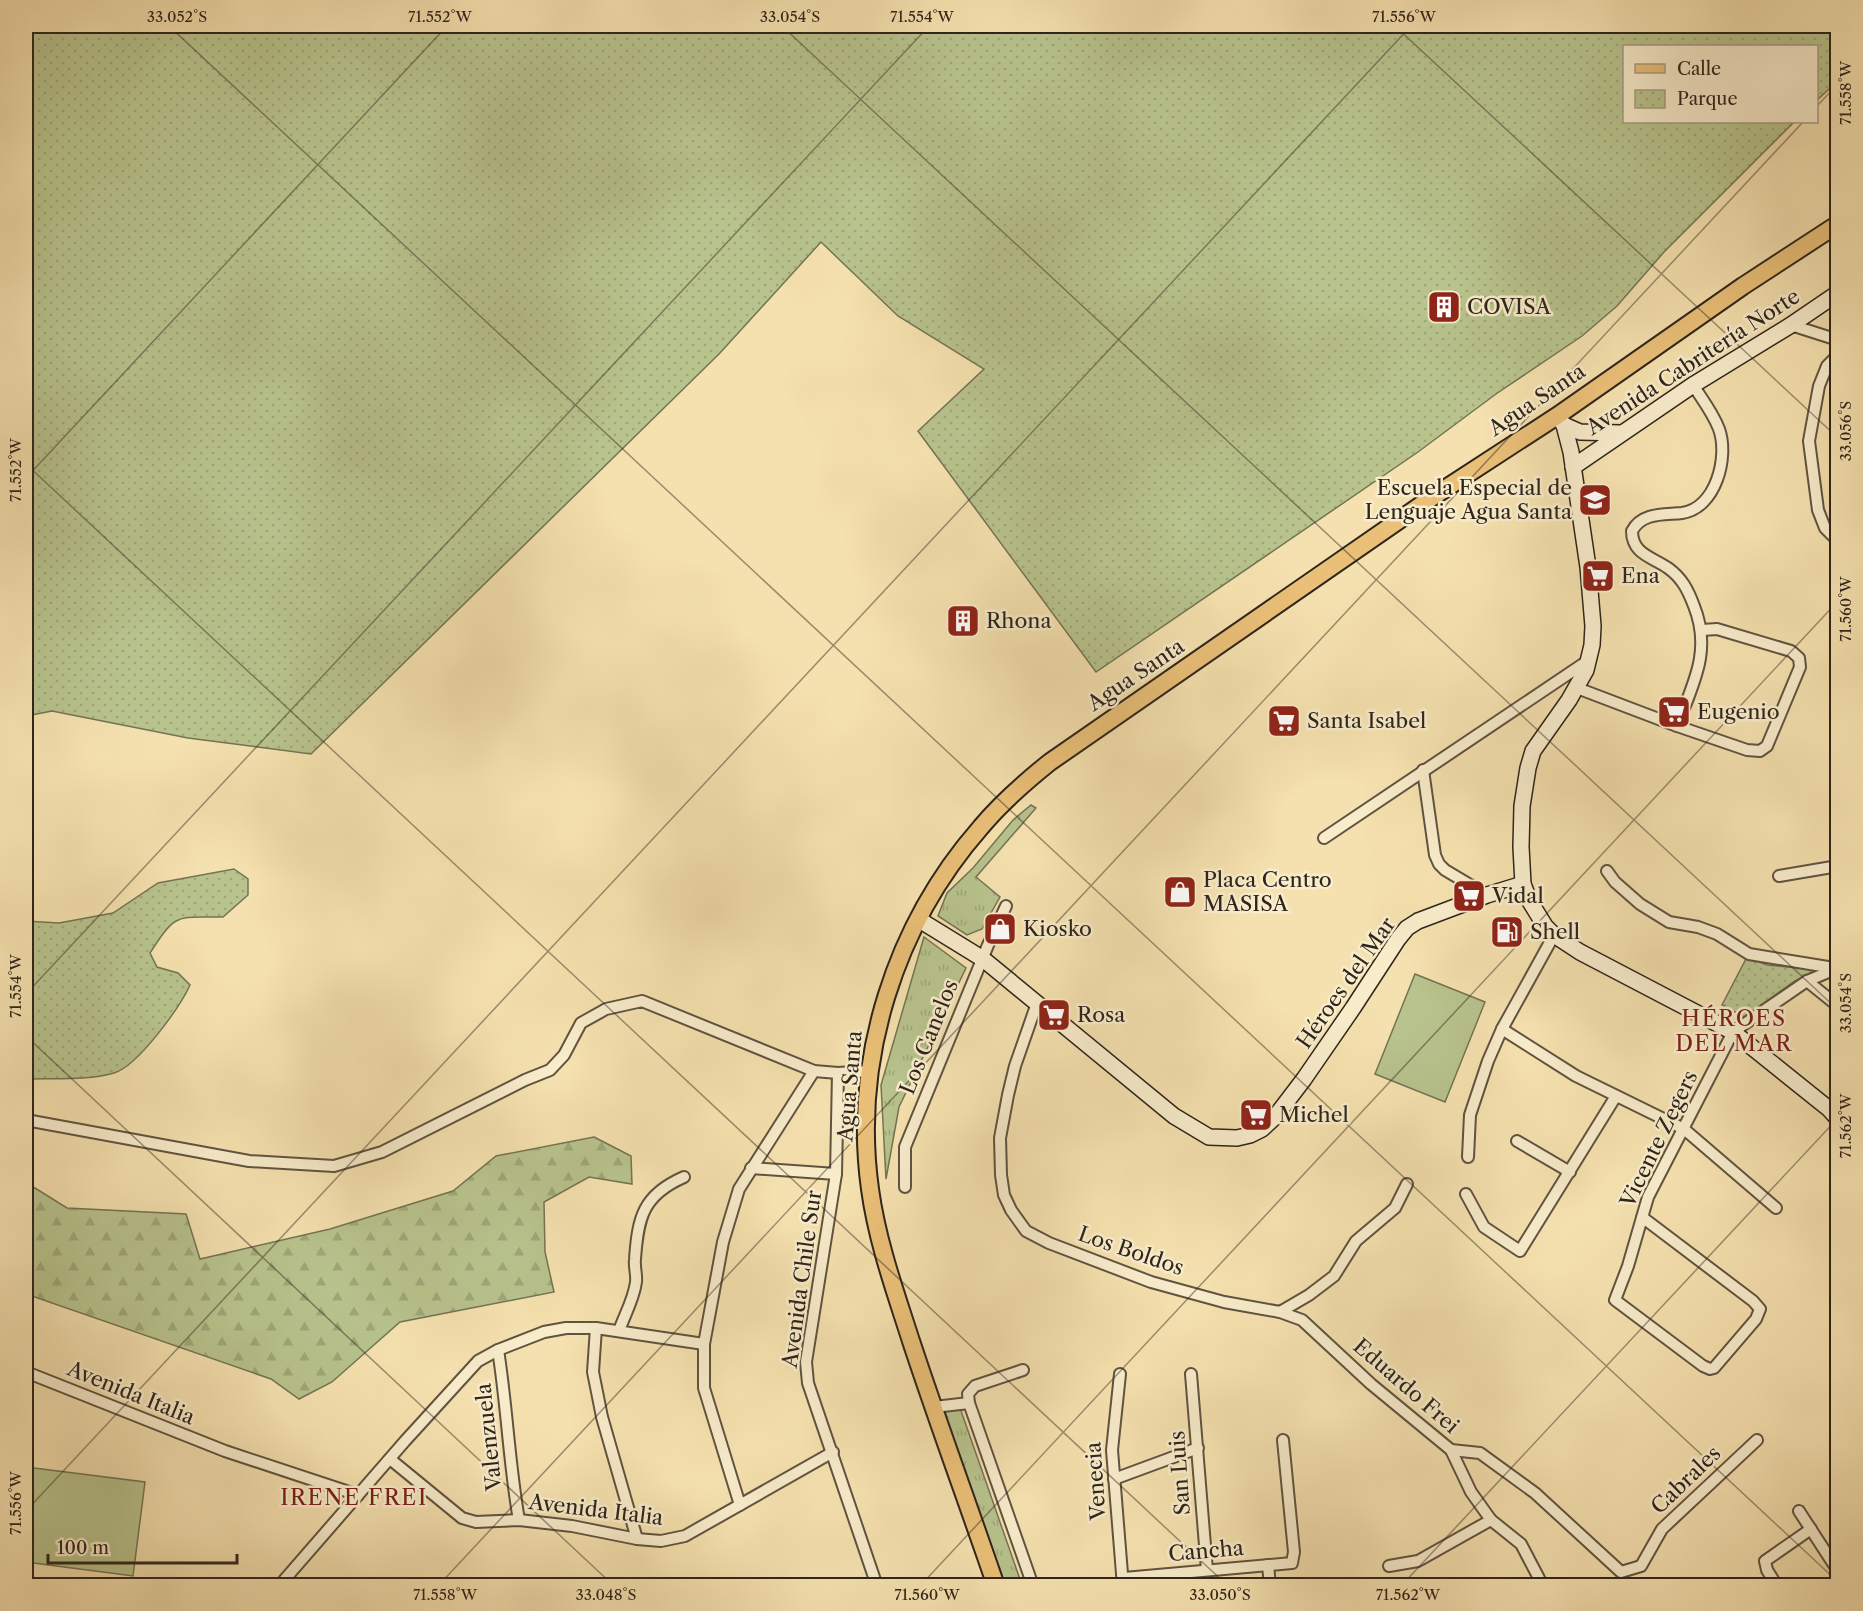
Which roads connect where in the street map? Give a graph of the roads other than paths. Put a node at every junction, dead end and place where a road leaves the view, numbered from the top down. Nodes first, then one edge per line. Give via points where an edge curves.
1 (1838, 224) edge
2 (1838, 293) edge
3 (1791, 325) junction
4 (1838, 340) edge
5 (1838, 355) edge
6 (1693, 385) junction
7 (1560, 420) junction
8 (1620, 433) junction
9 (1573, 466) junction
10 (1838, 541) edge
11 (1702, 630) junction
12 (1589, 660) junction
13 (1577, 688) junction
14 (1677, 726) junction
15 (1423, 771) junction
16 (1324, 838) dead end
17 (1838, 866) edge
18 (1607, 871) dead end
19 (1779, 876) dead end
20 (1523, 884) junction
21 (1487, 895) junction
22 (1006, 906) dead end
23 (918, 919) junction
24 (1554, 935) junction
25 (983, 959) junction
26 (1837, 968) edge
27 (1807, 981) junction
28 (1037, 1003) junction
29 (1838, 1006) edge
30 (1502, 1029) junction
31 (1733, 1032) junction
32 (814, 1071) junction
33 (870, 1071) junction
34 (838, 1073) junction
35 (1616, 1096) junction
36 (1838, 1119) edge
37 (26, 1120) edge
38 (1684, 1129) junction
39 (1517, 1142) dead end
40 (1468, 1157) dead end
41 (751, 1168) junction
42 (1570, 1172) junction
43 (836, 1174) junction
44 (684, 1176) dead end
45 (1407, 1184) dead end
46 (905, 1187) dead end
47 (1466, 1194) dead end
48 (1776, 1208) dead end
49 (1642, 1217) junction
50 (1280, 1312) junction
51 (596, 1328) junction
52 (619, 1331) junction
53 (704, 1344) junction
54 (498, 1350) junction
55 (1023, 1370) dead end
56 (26, 1372) edge
57 (1120, 1374) dead end
58 (1191, 1374) dead end
59 (969, 1403) junction
60 (934, 1407) junction
61 (1283, 1440) dead end
62 (1757, 1440) dead end
63 (1198, 1448) junction
64 (1451, 1450) junction
65 (833, 1452) junction
66 (390, 1459) junction
67 (1114, 1479) junction
68 (358, 1495) junction
69 (740, 1505) junction
70 (1799, 1511) dead end
71 (519, 1520) junction
72 (1491, 1520) junction
73 (1811, 1529) junction
74 (637, 1539) junction
75 (1268, 1565) junction
76 (1389, 1566) dead end
77 (1207, 1570) junction
78 (1838, 1571) edge
79 (1621, 1572) joint
80 (1123, 1582) edge
81 (279, 1586) edge
82 (877, 1586) edge
83 (996, 1586) edge
84 (1032, 1586) edge
85 (1270, 1586) edge
86 (1544, 1586) edge
87 (1777, 1586) edge

1 - 7 main road, Agua Santa via 1706,312
2 - 3 street, Avenida Cabritería Norte
3 - 4 street
3 - 6 street, Avenida Cabritería Norte
5 - 10 street via 1823,374 1809,441 1818,510 1825,528
6 - 8 street, Avenida Cabritería Norte
6 - 11 street via 1720,432 1718,483 1707,498 1691,509 1641,520 1632,531 1632,538 1641,554 1669,569 1686,585
7 - 8 street via 1580,432
7 - 9 street
7 - 23 main road, Agua Santa via 1434,496 1050,762 1006,799 981,827 957,856
8 - 9 street, Avenida Cabritería Norte
9 - 12 street via 1592,610
11 - 14 street via 1700,666
11 - 14 street via 1717,629 1791,651 1799,658 1800,667 1767,746 1760,751
12 - 13 street
12 - 15 street
13 - 14 street
13 - 20 street via 1533,751 1528,768 1522,806
15 - 16 street
15 - 21 street via 1439,864
17 - 19 street
18 - 26 street via 1640,903 1669,922 1717,934 1749,954
20 - 21 street, Héroes del Mar
20 - 24 street via 1536,914
21 - 28 street, Héroes del Mar via 1407,928 1304,1079 1275,1117 1250,1135 1224,1139 1196,1131
22 - 25 street, Los Canelos
23 - 25 street
23 - 33 main road, Agua Santa via 891,982 877,1028
24 - 30 street
24 - 31 street
25 - 28 street
25 - 46 street, Los Canelos via 905,1147
26 - 27 street
27 - 29 street
27 - 31 street
28 - 50 street, Los Boldos via 1015,1066 1000,1138 1004,1195 1026,1231 1151,1282
30 - 35 street via 1576,1076
30 - 40 street via 1470,1115
31 - 36 street
31 - 38 street, Vicente Zegers
32 - 34 street
32 - 37 street via 642,1001 606,1009 581,1023 564,1055 550,1070 382,1152 334,1166 249,1161
32 - 41 street
33 - 34 street
33 - 60 main road, Agua Santa via 867,1163 877,1225
34 - 43 street, Avenida Chile Sur
35 - 38 street
35 - 42 street
38 - 48 street
38 - 49 street, Vicente Zegers via 1651,1191
39 - 42 street
41 - 43 street
41 - 53 street via 723,1242
42 - 47 street via 1520,1251 1485,1227
43 - 65 street, Avenida Chile Sur via 806,1362 808,1383
44 - 52 street via 665,1185 647,1203 634,1261 636,1280
45 - 50 street via 1395,1208 1356,1241 1334,1276
49 - 49 street, Vicente Zegers via 1760,1310 1710,1369 1615,1300
50 - 64 street, Eduardo Frei via 1302,1320
51 - 52 street
51 - 54 street via 544,1332
51 - 74 street via 595,1383
52 - 53 street
53 - 69 street via 704,1388
54 - 66 street via 478,1361
54 - 71 street, Valenzuela
55 - 59 street via 975,1386 968,1394
56 - 68 street, Avenida Italia via 225,1451
57 - 67 street, Venecia via 1112,1450
58 - 63 street, San Luis
59 - 60 street
59 - 84 street
60 - 83 main road, Agua Santa
61 - 75 street, Cancha via 1294,1552 1292,1563
62 - 79 street, Cabrales via 1662,1529 1641,1566
63 - 67 street
63 - 77 street, San Luis
64 - 72 street via 1471,1492
64 - 79 street, Eduardo Frei via 1480,1453 1535,1493
65 - 69 street, Avenida Italia
65 - 82 street, Avenida Chile Sur
66 - 68 street
66 - 71 street, Avenida Italia via 462,1518 476,1522
67 - 80 street, Venecia
68 - 81 street
69 - 74 street, Avenida Italia via 685,1536 661,1541
70 - 73 street
71 - 74 street, Avenida Italia
72 - 76 street via 1418,1561
72 - 86 street via 1521,1544
73 - 78 street
73 - 87 street via 1765,1561
75 - 77 street, Cancha
75 - 85 street
77 - 80 street, Cancha

